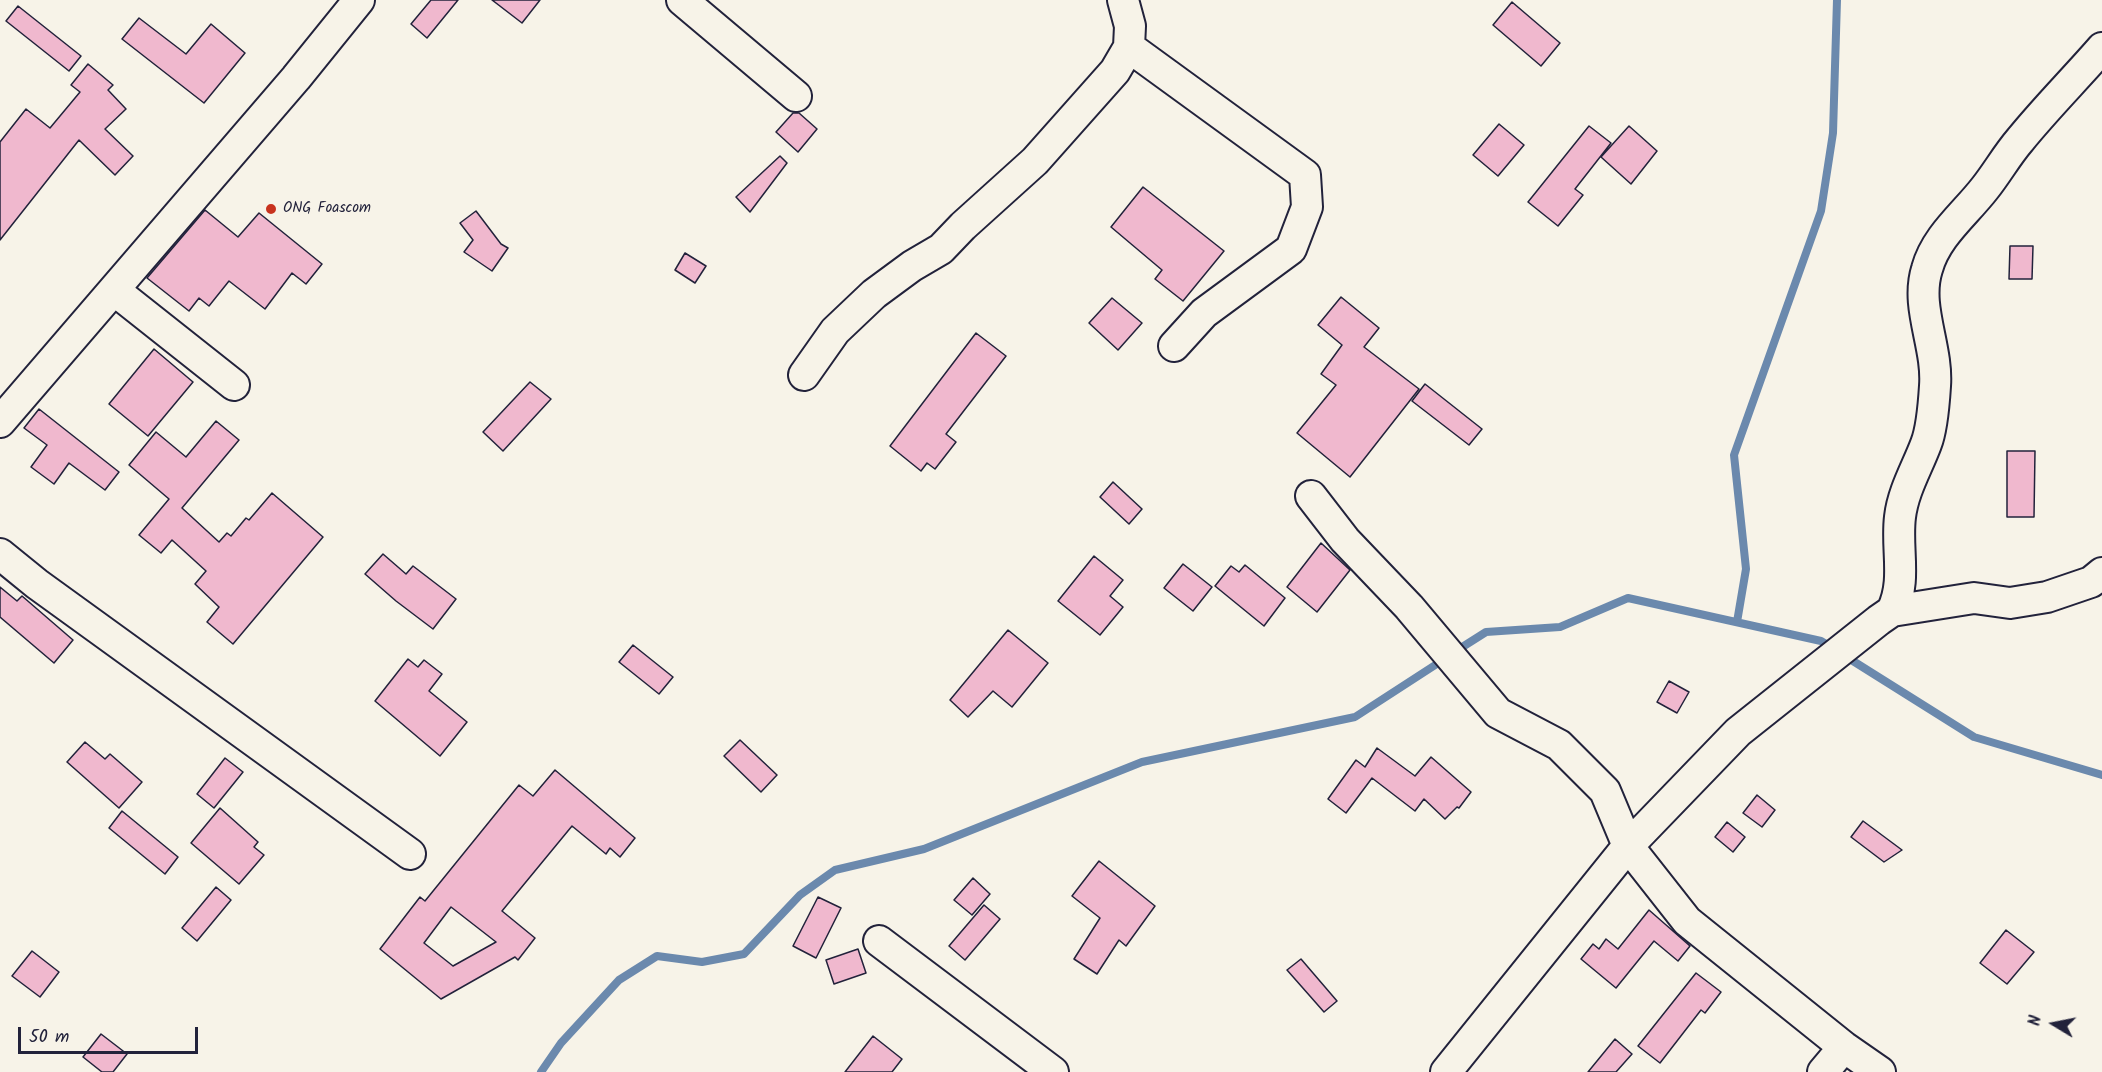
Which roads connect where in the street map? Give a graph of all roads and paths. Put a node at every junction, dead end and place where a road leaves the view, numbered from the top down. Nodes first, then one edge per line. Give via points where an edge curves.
1 (359, 0) edge
2 (682, 0) edge
3 (1123, 0) edge
4 (1129, 47) junction
5 (2102, 48) edge
6 (796, 96) dead end
7 (114, 290) junction
8 (1174, 346) dead end
9 (804, 375) dead end
10 (234, 385) dead end
11 (0, 422) edge
12 (1311, 496) dead end
13 (0, 555) edge
14 (2102, 573) edge
15 (1892, 611) junction
16 (1628, 846) junction
17 (410, 854) dead end
18 (879, 941) dead end
19 (1844, 1047) junction
20 (1053, 1072) edge
21 (1446, 1072) edge
22 (1823, 1072) edge
23 (1880, 1072) edge

1 - 7 street
2 - 6 street
3 - 4 street via 1130,26
4 - 8 street via 1305,176 1307,207 1291,249 1204,313
4 - 9 street via 1115,71 1035,161 941,249 874,294 835,331
5 - 15 street via 2020,140 1986,188 1934,249 1927,267 1922,296 1936,384 1928,441 1903,499 1901,584
7 - 10 street
7 - 11 street
12 - 16 street via 1498,713 1558,746 1605,791
13 - 17 street
14 - 15 street via 2091,582 2047,597 2010,603 1974,598
15 - 16 street via 1738,732
16 - 19 street via 1688,921
16 - 21 street
18 - 20 street
19 - 22 street
19 - 23 street

